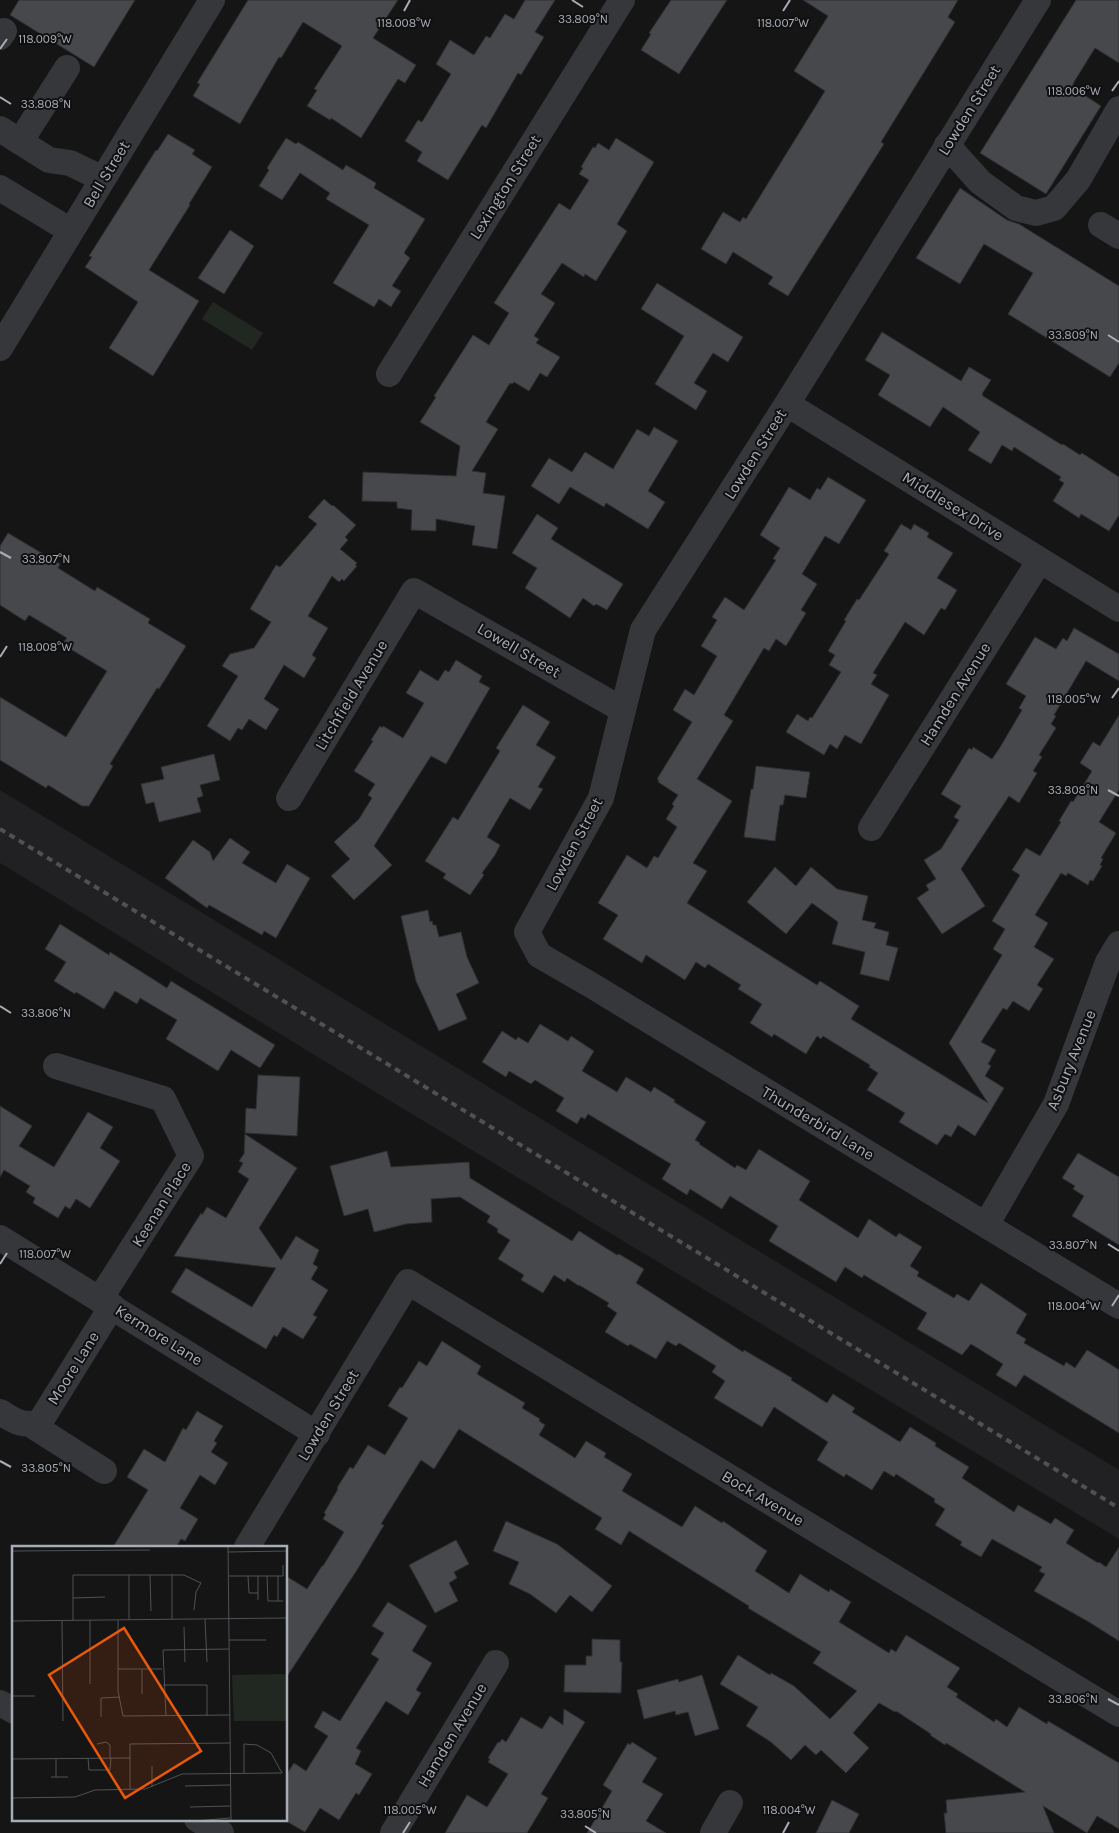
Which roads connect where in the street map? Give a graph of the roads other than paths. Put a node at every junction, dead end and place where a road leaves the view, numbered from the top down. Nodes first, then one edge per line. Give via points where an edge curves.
1 (212, 0) edge
2 (622, 0) edge
3 (1038, 0) edge
4 (67, 68) dead end
5 (1119, 109) edge
6 (10, 135) edge
7 (947, 145) junction
8 (102, 179) junction
9 (0, 188) edge
10 (71, 231) junction
11 (0, 348) edge
12 (388, 374) dead end
13 (787, 404) junction
14 (1040, 560) junction
15 (414, 591) joint
16 (1119, 609) edge
17 (623, 710) junction
18 (289, 798) dead end
19 (871, 828) dead end
20 (526, 932) joint
21 (1119, 944) edge
22 (56, 1066) dead end
23 (986, 1225) junction
24 (0, 1238) edge
25 (408, 1282) joint
26 (106, 1303) junction
27 (1119, 1306) edge
28 (0, 1412) edge
29 (30, 1424) junction
30 (317, 1434) junction
31 (104, 1471) dead end
32 (248, 1546) edge
33 (496, 1663) dead end
34 (0, 1702) edge
35 (12, 1710) edge
36 (1119, 1714) edge
37 (730, 1803) dead end
38 (199, 1820) edge
39 (221, 1833) edge
40 (393, 1833) edge
41 (713, 1833) edge

1 - 8 street, Bell Street
2 - 12 street, Lexington Street
3 - 7 street, Lowden Street
4 - 6 street
5 - 7 street via 1078,180 1054,208 1036,213 1016,208 980,182
6 - 8 street via 49,160 70,164
7 - 13 street, Lowden Street
8 - 10 street, Bell Street
9 - 10 street
10 - 11 street, Bell Street
13 - 14 street, Middlesex Drive
13 - 17 street, Lowden Street via 643,630
14 - 16 street, Middlesex Drive
14 - 19 street, Hamden Avenue
15 - 17 street, Lowell Street
15 - 18 street, Litchfield Avenue
17 - 20 street, Lowden Street via 601,798
20 - 23 street, Thunderbird Lane via 539,955
21 - 23 street, Asbury Avenue via 1108,962 1056,1104
22 - 26 street, Keenan Place via 163,1099 191,1156
23 - 27 street, Thunderbird Lane
24 - 26 street, Kermore Lane
25 - 30 street, Lowden Street
25 - 36 street, Bock Avenue
26 - 29 street, Moore Lane via 40,1422
26 - 30 street, Kermore Lane
28 - 29 street via 19,1423
29 - 31 street
30 - 32 street, Lowden Street
33 - 40 street, Hamden Avenue
34 - 35 street
37 - 41 street
38 - 39 street

